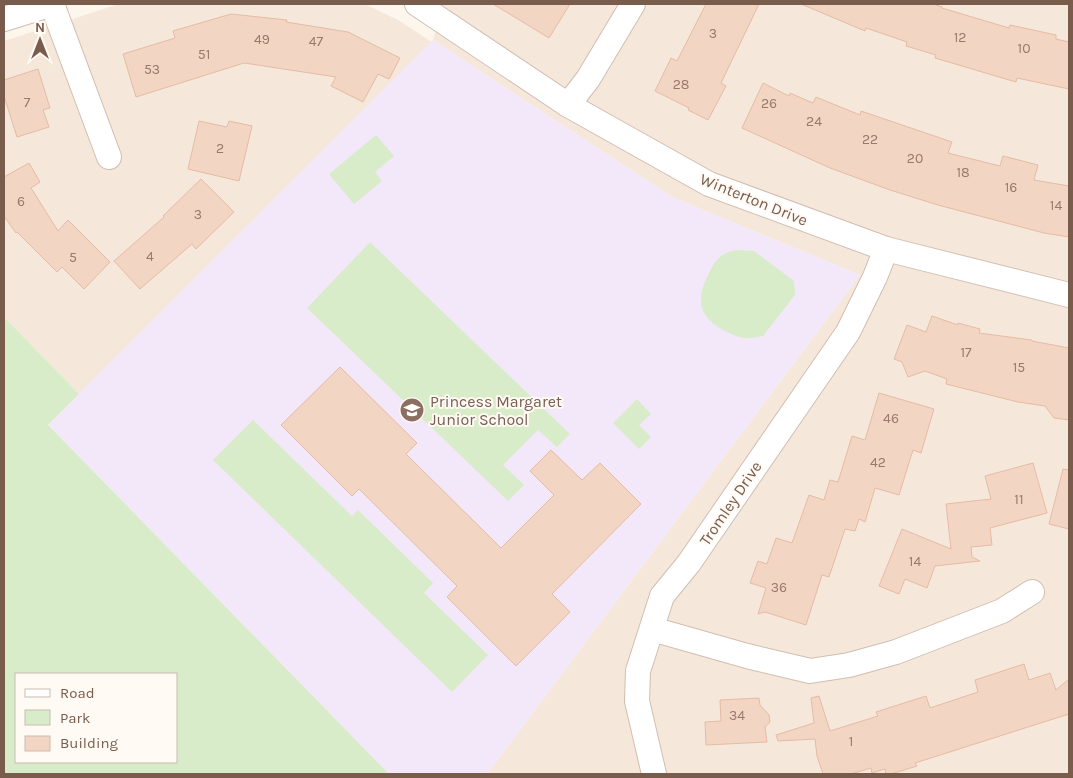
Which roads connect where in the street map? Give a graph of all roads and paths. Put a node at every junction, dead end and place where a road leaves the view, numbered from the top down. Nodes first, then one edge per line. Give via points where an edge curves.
1 (52, 4) edge
2 (417, 4) edge
3 (633, 4) edge
4 (4, 19) edge
5 (568, 105) junction
6 (109, 157) dead end
7 (886, 250) junction
8 (1069, 295) edge
9 (1032, 592) dead end
10 (652, 629) junction
11 (654, 774) edge

1 - 4 street
1 - 6 street
2 - 5 street, Winterton Drive
3 - 5 street via 588,79
5 - 7 street, Winterton Drive via 709,184
7 - 8 street, Winterton Drive
7 - 10 street, Tromley Drive via 848,332 689,563 662,596
9 - 10 street via 1002,611 896,652 849,665 810,671
10 - 11 street, Tromley Drive via 638,671 637,701

